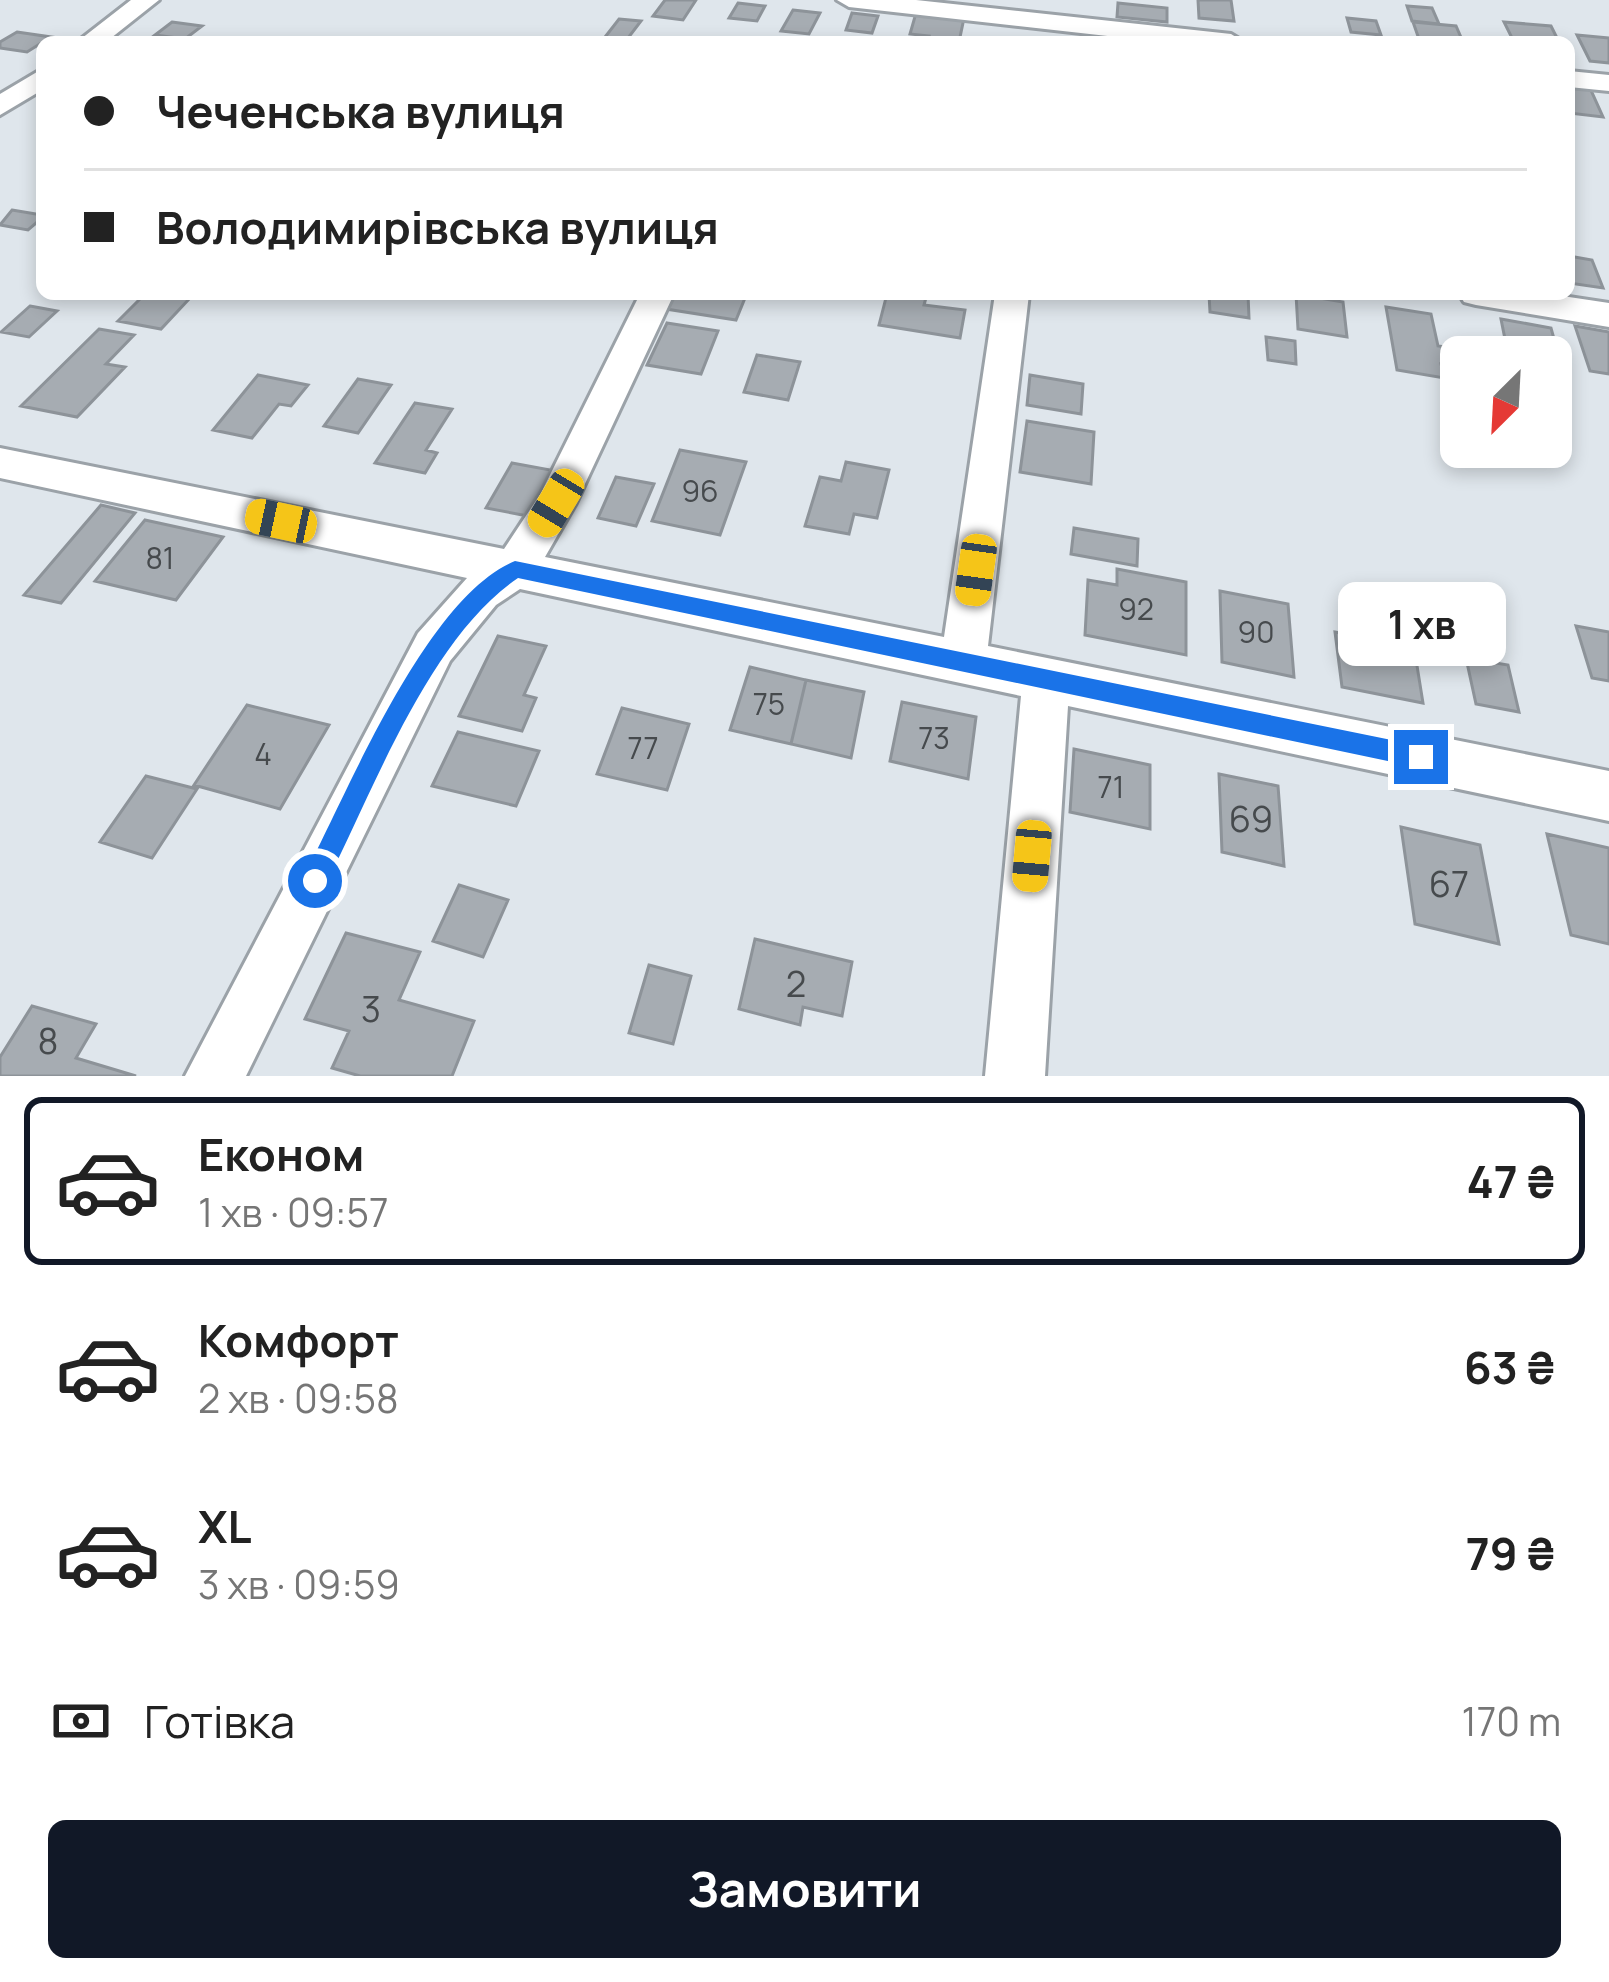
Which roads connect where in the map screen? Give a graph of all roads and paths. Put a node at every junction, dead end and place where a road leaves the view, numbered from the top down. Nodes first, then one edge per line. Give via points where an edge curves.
1 (148, 0) edge
2 (849, 0) edge
3 (1048, 21) edge
4 (98, 36) edge
5 (1179, 36) edge
6 (1575, 80) edge
7 (36, 81) edge
8 (1609, 83) edge
9 (36, 101) edge
10 (2, 104) edge
11 (654, 300) edge
12 (1011, 300) edge
13 (1514, 300) edge
14 (1609, 315) edge
15 (0, 463) edge
16 (515, 569) junction
17 (963, 662) junction
18 (1046, 679) junction
19 (1609, 796) edge
20 (215, 1076) edge
21 (1015, 1076) edge

1 - 4 street
2 - 3 street
3 - 5 street
6 - 8 street
7 - 10 street
9 - 10 street
11 - 16 street via 556,503
12 - 17 street
13 - 14 street
15 - 16 street
16 - 17 street
16 - 20 street via 481,592 434,646
17 - 18 street
18 - 19 street
18 - 21 street

